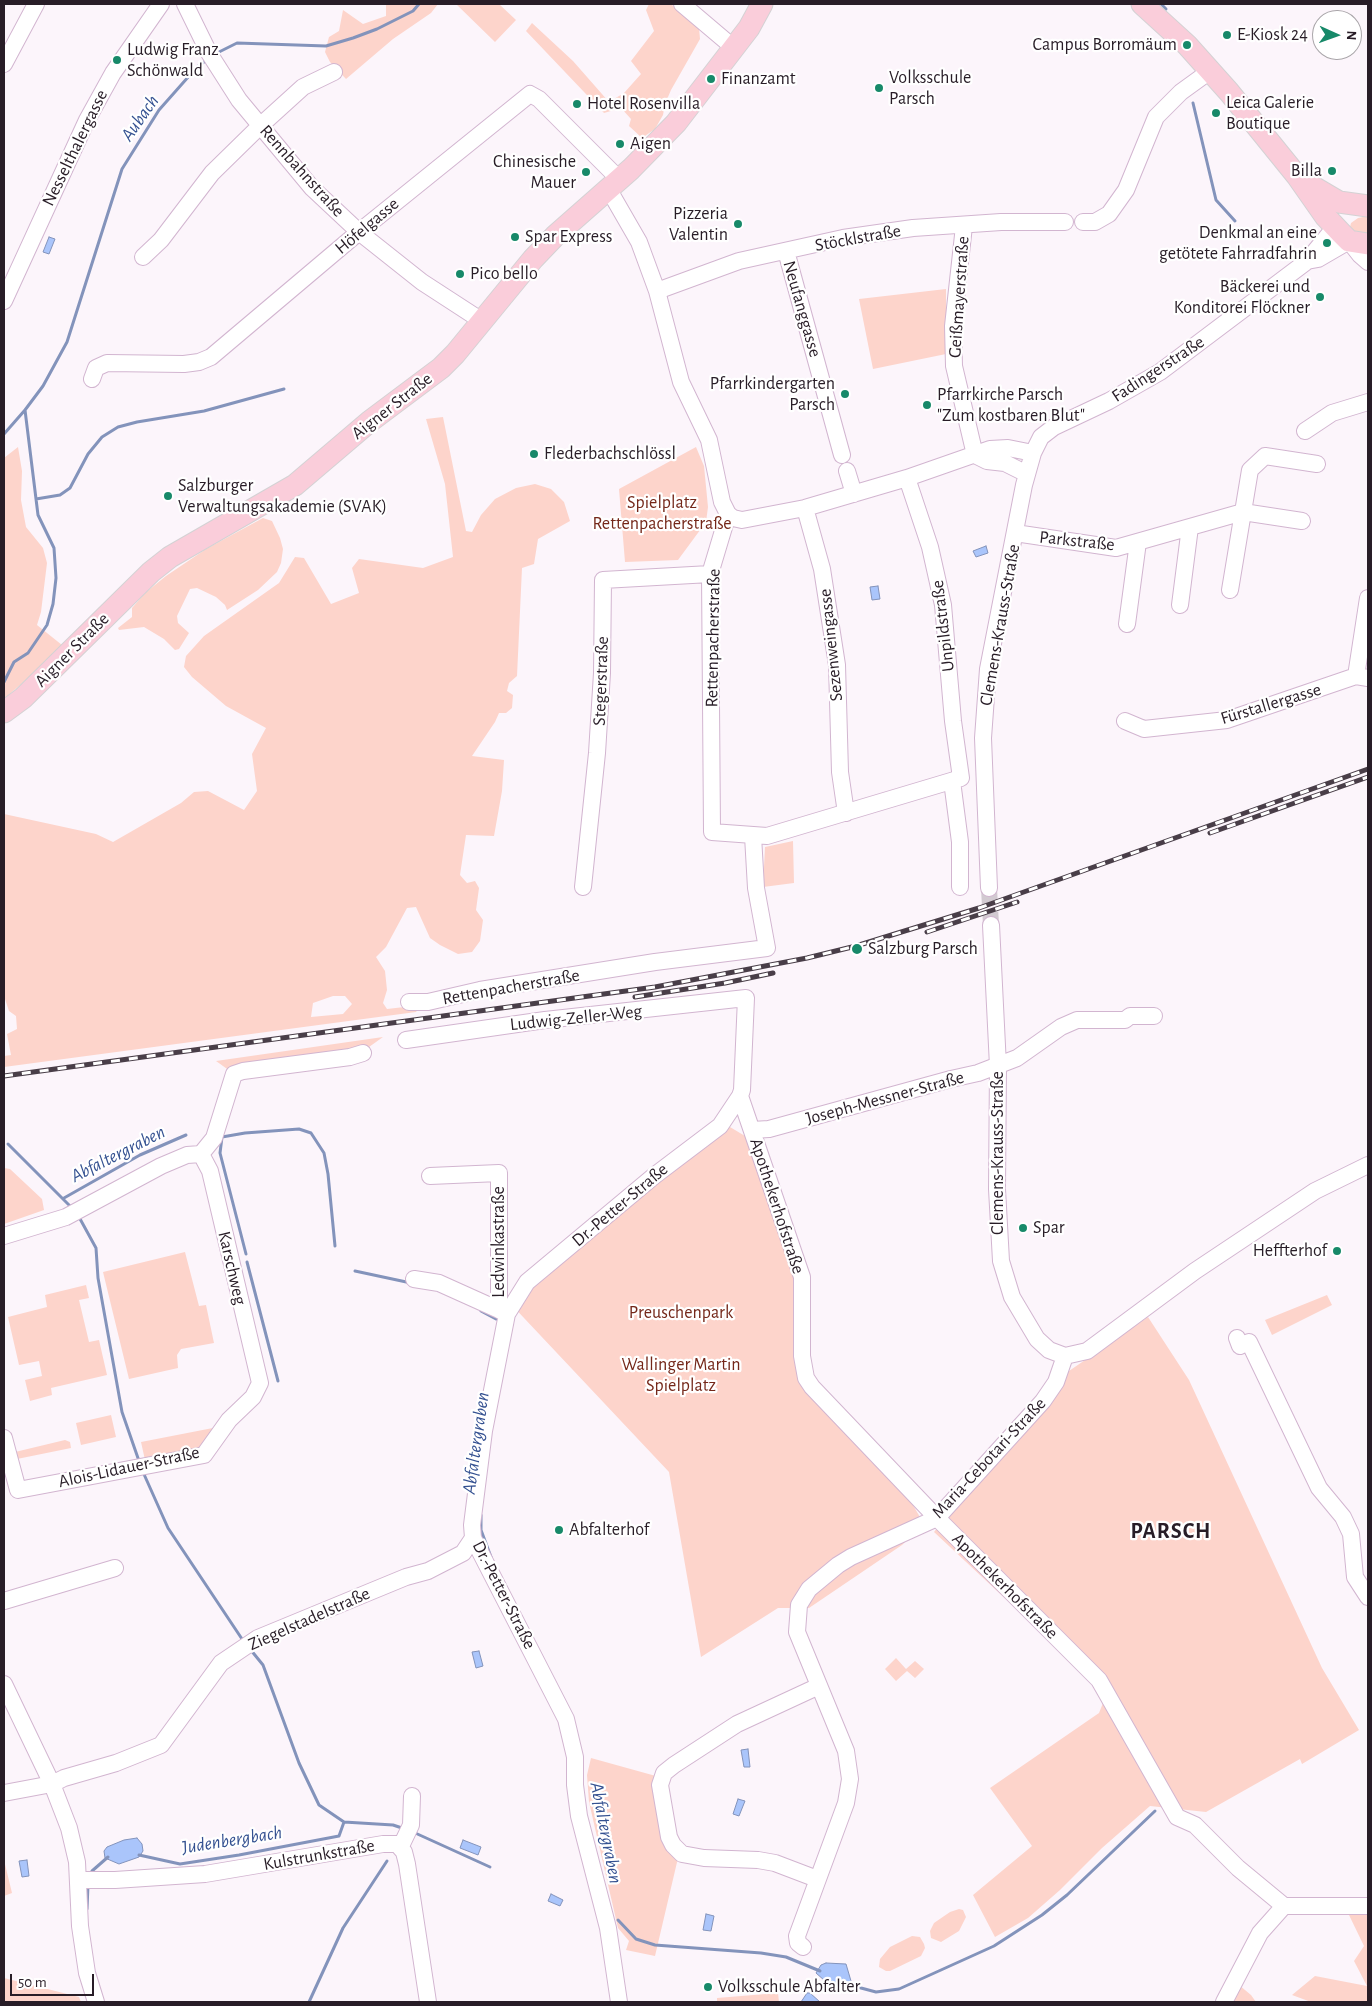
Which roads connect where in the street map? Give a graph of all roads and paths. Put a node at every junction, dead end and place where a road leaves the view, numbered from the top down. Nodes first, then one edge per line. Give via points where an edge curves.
1 (36, 4) edge
2 (161, 4) edge
3 (185, 4) edge
4 (682, 4) edge
5 (762, 4) edge
6 (1142, 4) edge
7 (734, 48) junction
8 (4, 64) edge
9 (1210, 70) junction
10 (334, 72) dead end
11 (260, 126) junction
12 (1297, 176) junction
13 (614, 185) junction
14 (1368, 206) edge
15 (1368, 214) edge
16 (1064, 222) dead end
17 (1083, 222) dead end
18 (964, 226) junction
19 (359, 232) junction
20 (1351, 237) edge
21 (786, 251) junction
22 (143, 257) dead end
23 (1368, 262) edge
24 (658, 290) junction
25 (4, 301) edge
26 (482, 321) junction
27 (92, 379) dead end
28 (1368, 402) edge
29 (1305, 431) dead end
30 (1033, 453) junction
31 (842, 455) dead end
32 (975, 455) junction
33 (1317, 464) dead end
34 (846, 471) dead end
35 (1027, 474) junction
36 (906, 478) junction
37 (854, 494) junction
38 (805, 508) junction
39 (1243, 512) junction
40 (728, 514) junction
41 (1302, 521) dead end
42 (1190, 527) junction
43 (1015, 533) junction
44 (1138, 542) junction
45 (710, 574) junction
46 (1230, 590) dead end
47 (1368, 598) edge
48 (1180, 605) dead end
49 (1127, 624) dead end
50 (1362, 677) edge
51 (4, 712) edge
52 (1125, 721) dead end
53 (956, 780) junction
54 (846, 814) junction
55 (753, 836) junction
56 (583, 887) dead end
57 (960, 888) dead end
58 (989, 888) tunnel mouth
59 (991, 924) tunnel mouth
60 (409, 1002) dead end
61 (1154, 1016) dead end
62 (406, 1040) dead end
63 (363, 1053) dead end
64 (998, 1066) junction
65 (740, 1096) junction
66 (720, 1126) junction
67 (752, 1130) junction
68 (201, 1154) junction
69 (1368, 1165) edge
70 (430, 1176) dead end
71 (4, 1236) edge
72 (414, 1279) dead end
73 (503, 1312) junction
74 (1237, 1338) dead end
75 (1065, 1356) junction
76 (260, 1383) joint
77 (4, 1438) edge
78 (937, 1518) junction
79 (473, 1538) junction
80 (115, 1568) dead end
81 (1368, 1597) edge
82 (4, 1601) edge
83 (4, 1684) edge
84 (819, 1686) junction
85 (52, 1784) junction
86 (4, 1793) edge
87 (412, 1796) dead end
88 (405, 1838) junction
89 (817, 1879) junction
90 (78, 1880) junction
91 (1284, 1906) junction
92 (1368, 1906) edge
93 (803, 1947) dead end
94 (1227, 2001) edge
95 (96, 2002) edge
96 (428, 2002) edge
97 (619, 2002) edge

1 - 8 street
2 - 25 street, Nesselthalergasse via 113,73 87,120
3 - 11 street, Rennbahnstraße via 211,56
4 - 7 street
5 - 7 main road, Aigner Straße
6 - 9 main road
7 - 13 main road, Aigner Straße via 676,123
9 - 12 main road
9 - 17 street via 1156,117 1126,190 1109,214 1095,222
10 - 11 street via 303,87
11 - 19 street, Rennbahnstraße via 312,188
11 - 22 street via 212,173 161,240
12 - 14 main road via 1339,202
12 - 20 main road via 1306,192
13 - 19 street, Höfelgasse via 539,99 530,94
13 - 24 street
13 - 26 main road, Aigner Straße via 544,247
15 - 20 main road via 1354,216
16 - 18 street, Stöcklstraße via 1001,222
18 - 21 street, Stöcklstraße via 913,228 843,238
18 - 32 street, Geißmayerstraße via 953,326 954,366
19 - 26 street, Rennbahnstraße via 422,282
19 - 27 street, Höfelgasse via 211,357 184,364 107,363 96,368
20 - 23 street via 1360,255
20 - 30 street, Fadingerstraße via 1306,262 1160,372 1109,402 1054,427 1041,438
21 - 24 street, Stöcklstraße via 739,261
21 - 31 street, Neufanggasse
24 - 40 street via 681,382 709,440 722,502
26 - 51 main road, Aigner Straße via 441,368 295,485 170,557 151,572 23,698
28 - 29 street via 1332,413
30 - 32 street via 1000,448
30 - 35 street, Clemens-Krauss-Straße
32 - 35 street via 987,461 1005,463
32 - 36 street
33 - 39 street via 1265,456 1250,470
34 - 37 street
35 - 43 street, Clemens-Krauss-Straße
36 - 37 street
36 - 53 street, Unpildstraße via 930,547 944,605
37 - 38 street
38 - 40 street via 742,520
38 - 54 street, Sezenweingasse via 822,569 837,665 840,772
39 - 41 street, Parkstraße
39 - 42 street, Parkstraße
39 - 46 street
40 - 45 street, Rettenpacherstraße
42 - 44 street, Parkstraße
42 - 48 street
43 - 44 street, Parkstraße via 1116,548
43 - 58 street, Clemens-Krauss-Straße via 988,668 984,787
44 - 49 street, Parkstraße
45 - 55 street, Rettenpacherstraße via 712,832
45 - 56 street, Stegerstraße via 603,580 602,682
47 - 50 street, Fürstallergasse
50 - 52 street, Fürstallergasse via 1228,720 1144,728
53 - 54 street, Rettenpacherstraße
53 - 57 street
54 - 55 street, Rettenpacherstraße via 767,836
55 - 60 street, Rettenpacherstraße via 756,888 767,948 655,962 480,990 428,1002
59 - 64 street, Clemens-Krauss-Straße
61 - 64 street, Joseph-Messner-Straße via 1077,1020
62 - 65 street, Ludwig-Zeller-Weg via 545,1020 746,998
63 - 68 street via 243,1070 234,1074 214,1138
64 - 67 street, Joseph-Messner-Straße via 769,1129
64 - 75 street, Clemens-Krauss-Straße via 998,1225 1002,1270 1012,1297 1037,1339 1049,1350
65 - 66 street, Dr.-Petter-Straße
65 - 67 street, Apothekerhofstraße
66 - 67 street via 741,1124
66 - 73 street, Dr.-Petter-Straße via 654,1176 527,1282
67 - 78 street, Apothekerhofstraße via 802,1277 802,1356 806,1378
68 - 71 street via 187,1155 161,1166 66,1217
68 - 76 street, Karschweg via 210,1171
69 - 75 street via 1301,1200 1195,1271 1087,1350
70 - 73 street, Ledwinkastraße via 498,1173
72 - 73 street via 439,1283
73 - 79 street, Dr.-Petter-Straße via 484,1431
74 - 81 street via 1240,1346 1249,1342 1319,1488 1343,1517 1351,1534 1356,1577
75 - 78 street, Maria-Cebotari-Straße via 1056,1382 1043,1402
76 - 77 street, Alois-Lidauer-Straße via 254,1397 229,1420 204,1456 18,1490
78 - 84 street, Maria-Cebotari-Straße via 852,1557 822,1577 803,1596 796,1614 797,1632
78 - 91 street, Apothekerhofstraße via 1099,1680 1177,1817 1195,1825 1238,1868
79 - 85 street, Ziegelstadelstraße via 463,1553 428,1571 406,1577 247,1646 221,1663 162,1745
79 - 97 street, Dr.-Petter-Straße via 566,1719 575,1757 579,1816 610,1936
80 - 82 street
83 - 85 street
84 - 89 street, Maria-Cebotari-Straße via 846,1750 850,1779 846,1803
84 - 89 street via 737,1724 674,1764 664,1773 660,1785 668,1837 682,1854 775,1863
85 - 86 street, Ziegelstadelstraße
85 - 90 street via 69,1828
87 - 88 street
88 - 90 street, Kulstrunkstraße via 334,1854 199,1874
88 - 96 street, Kulstrunkstraße
89 - 93 street, Maria-Cebotari-Straße via 797,1936
90 - 95 street via 86,1973
91 - 92 street
91 - 94 street via 1260,1934

